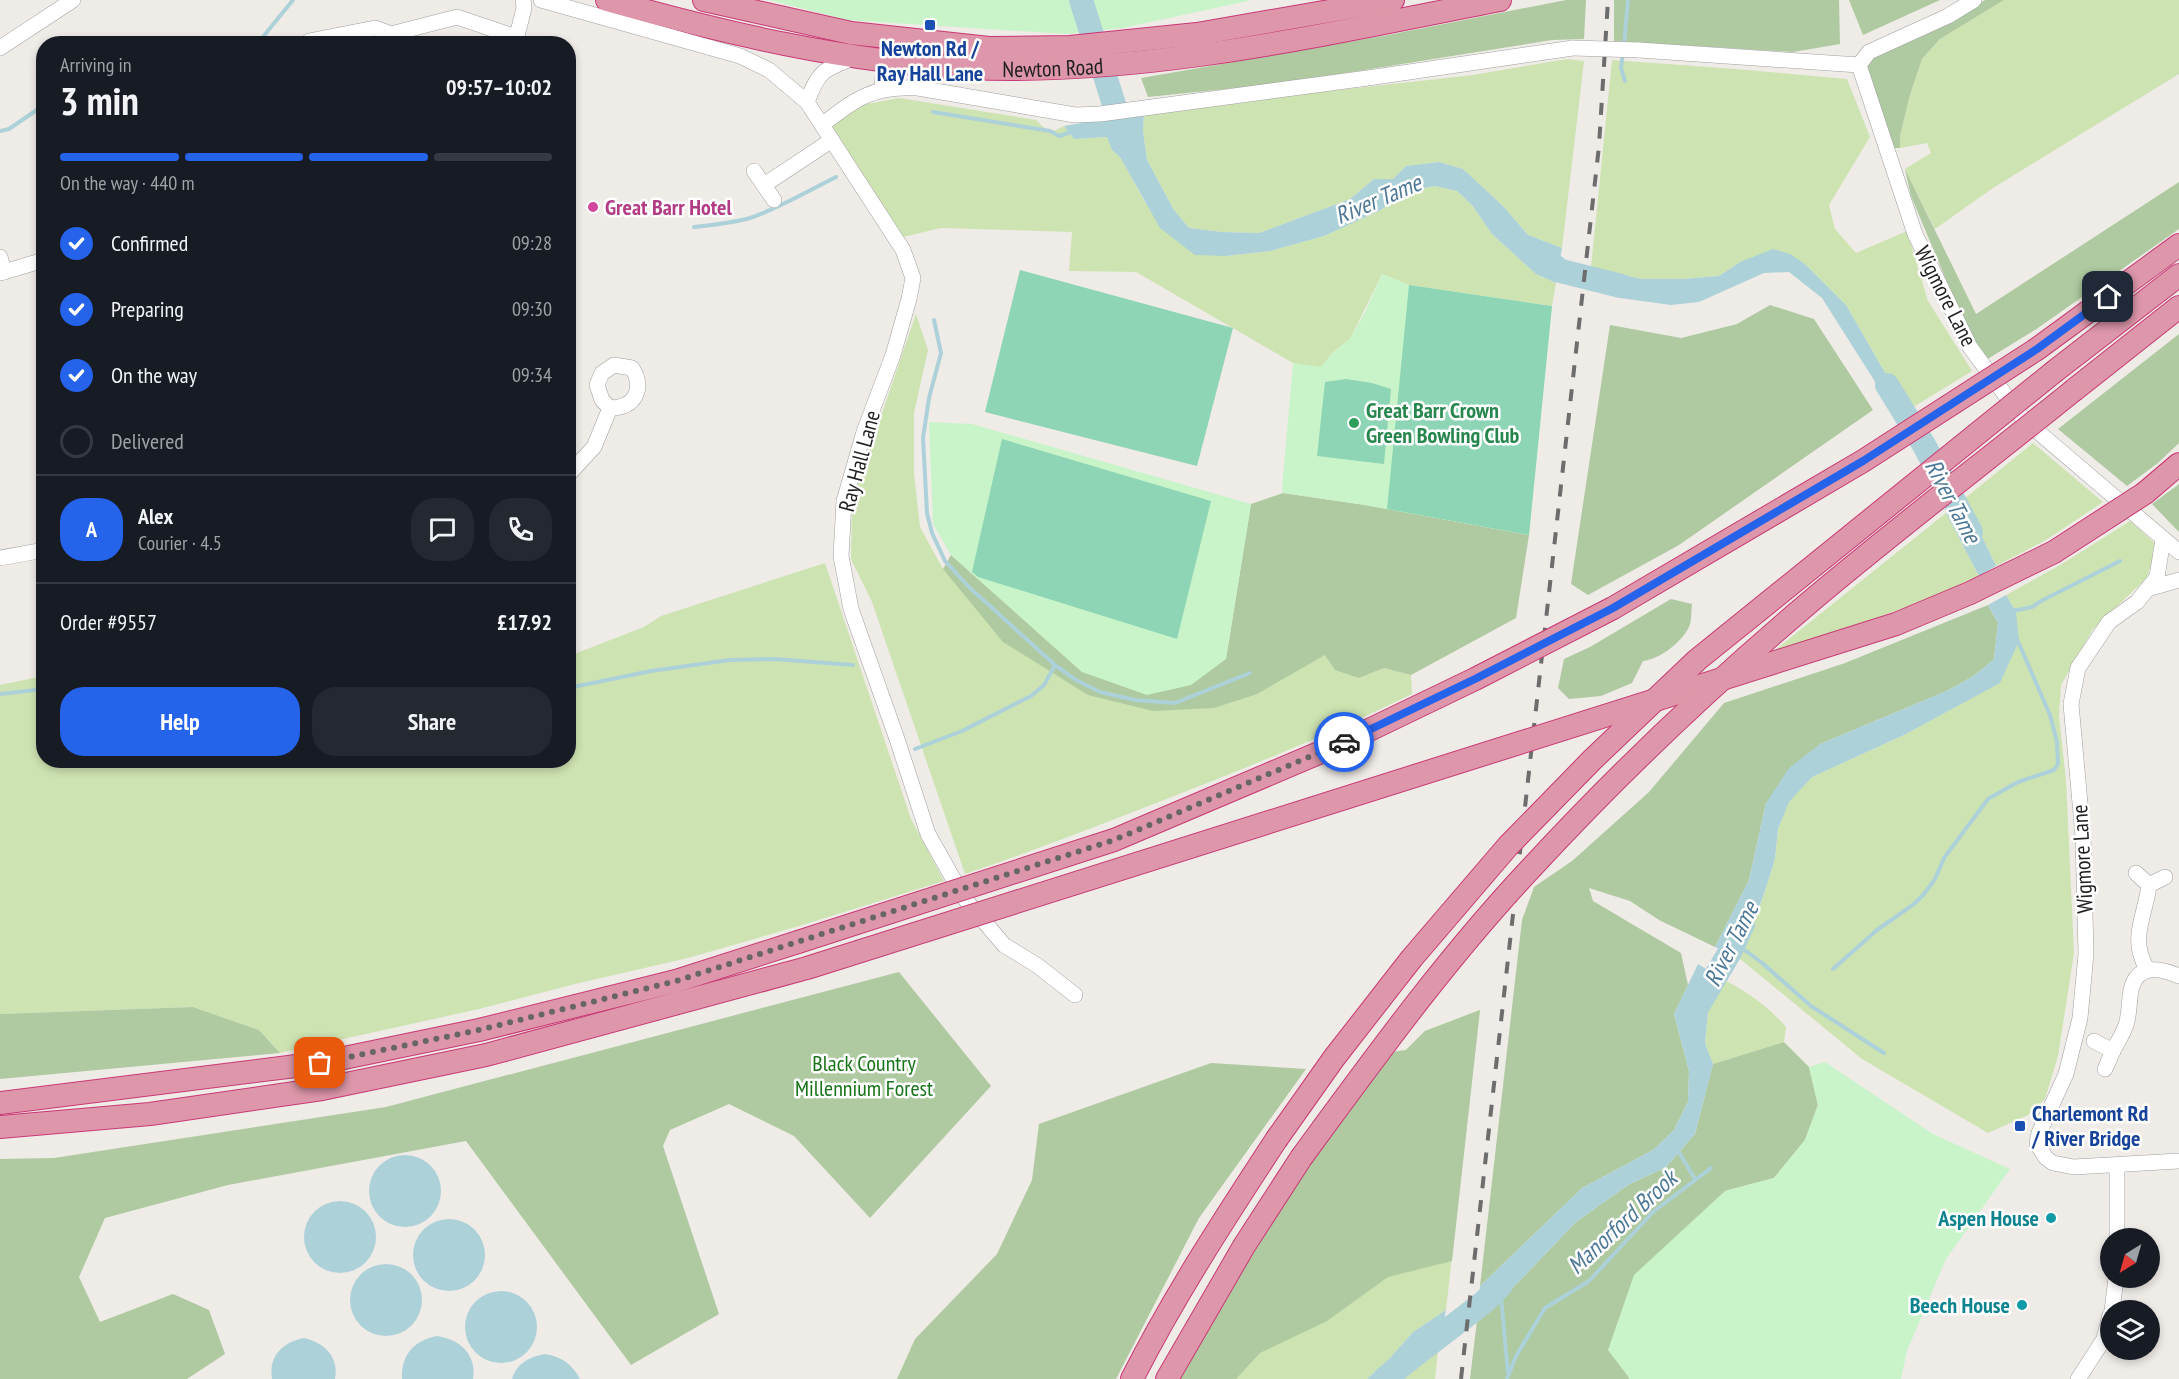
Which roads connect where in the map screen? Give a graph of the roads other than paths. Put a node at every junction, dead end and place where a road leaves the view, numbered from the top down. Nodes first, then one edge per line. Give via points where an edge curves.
1 (73, 0) edge
2 (541, 0) edge
3 (607, 0) edge
4 (704, 0) edge
5 (1393, 0) edge
6 (1500, 0) edge
7 (1974, 0) edge
8 (526, 3) edge
9 (334, 36) edge
10 (505, 36) edge
11 (516, 36) edge
12 (0, 48) edge
13 (1128, 53) junction
14 (856, 57) junction
15 (1072, 58) junction
16 (884, 60) junction
17 (1859, 65) junction
18 (882, 90) junction
19 (807, 102) junction
20 (822, 125) junction
21 (832, 140) junction
22 (754, 171) dead end
23 (764, 185) junction
24 (774, 200) dead end
25 (2179, 245) edge
26 (36, 261) edge
27 (1, 267) edge
28 (2179, 275) edge
29 (2179, 308) edge
30 (610, 408) dead end
31 (2179, 464) edge
32 (576, 466) edge
33 (2163, 539) junction
34 (36, 551) edge
35 (2179, 552) edge
36 (0, 558) edge
37 (2179, 580) edge
38 (2151, 588) junction
39 (2136, 873) dead end
40 (2165, 877) dead end
41 (2149, 885) junction
42 (2147, 969) junction
43 (2179, 976) edge
44 (1076, 995) dead end
45 (2094, 1041) dead end
46 (2113, 1051) junction
47 (2105, 1068) dead end
48 (0, 1103) edge
49 (0, 1127) edge
50 (2179, 1161) edge
51 (2117, 1166) junction
52 (2116, 1228) edge
53 (2100, 1346) edge
54 (1132, 1379) edge
55 (1167, 1379) edge
56 (2078, 1379) edge

1 - 12 street
2 - 19 street via 740,56 768,70
3 - 14 highway, Newton Road via 689,23
4 - 15 highway, Newton Road via 851,33
5 - 13 highway, Newton Road via 1197,34
6 - 13 highway, Newton Road via 1200,55
7 - 17 street via 1869,52
8 - 11 street
9 - 10 street via 375,28 391,34 457,17
13 - 15 highway, Newton Road
14 - 16 highway, Newton Road
14 - 19 street via 826,69 814,82
15 - 16 highway, Newton Road via 968,68
16 - 18 street
17 - 18 street, bridge via 1574,48 1075,115 918,88
17 - 33 street, Wigmore Lane via 1915,234 1970,347 2023,419
18 - 20 street via 854,100
19 - 20 street, Ray Hall Lane
20 - 21 street, Ray Hall Lane
21 - 23 street
21 - 44 street, Ray Hall Lane via 903,250 913,278 893,355 844,501 841,556 850,609 928,834 964,898 1004,945
22 - 23 street
23 - 24 street
25 - 48 highway, bridge via 2037,349 1863,461 1613,608 1340,744 1114,840 676,981 479,1030 320,1063
26 - 27 street
28 - 54 highway, bridge via 1697,660 1508,846 1412,958 1276,1140 1215,1233
29 - 55 highway, bridge via 1805,606 1617,779 1533,866 1436,977 1301,1158 1244,1246
30 - 32 street via 594,447
31 - 49 highway, bridge via 2145,493 2054,552 1896,624 807,968 486,1054 322,1089 150,1114
33 - 35 street
33 - 38 street, Wigmore Lane via 2160,567
34 - 36 street
37 - 38 street, Wigmore Lane
38 - 51 street, Wigmore Lane via 2109,622 2078,668 2071,704 2083,836 2085,954 2080,1018 2066,1074 2037,1144 2053,1163 2074,1167
39 - 41 street
40 - 41 street
41 - 42 street via 2138,936 2139,956
42 - 43 street
42 - 46 street via 2133,983 2126,1026
45 - 46 street
46 - 47 street
50 - 51 street
51 - 52 street
53 - 56 street

